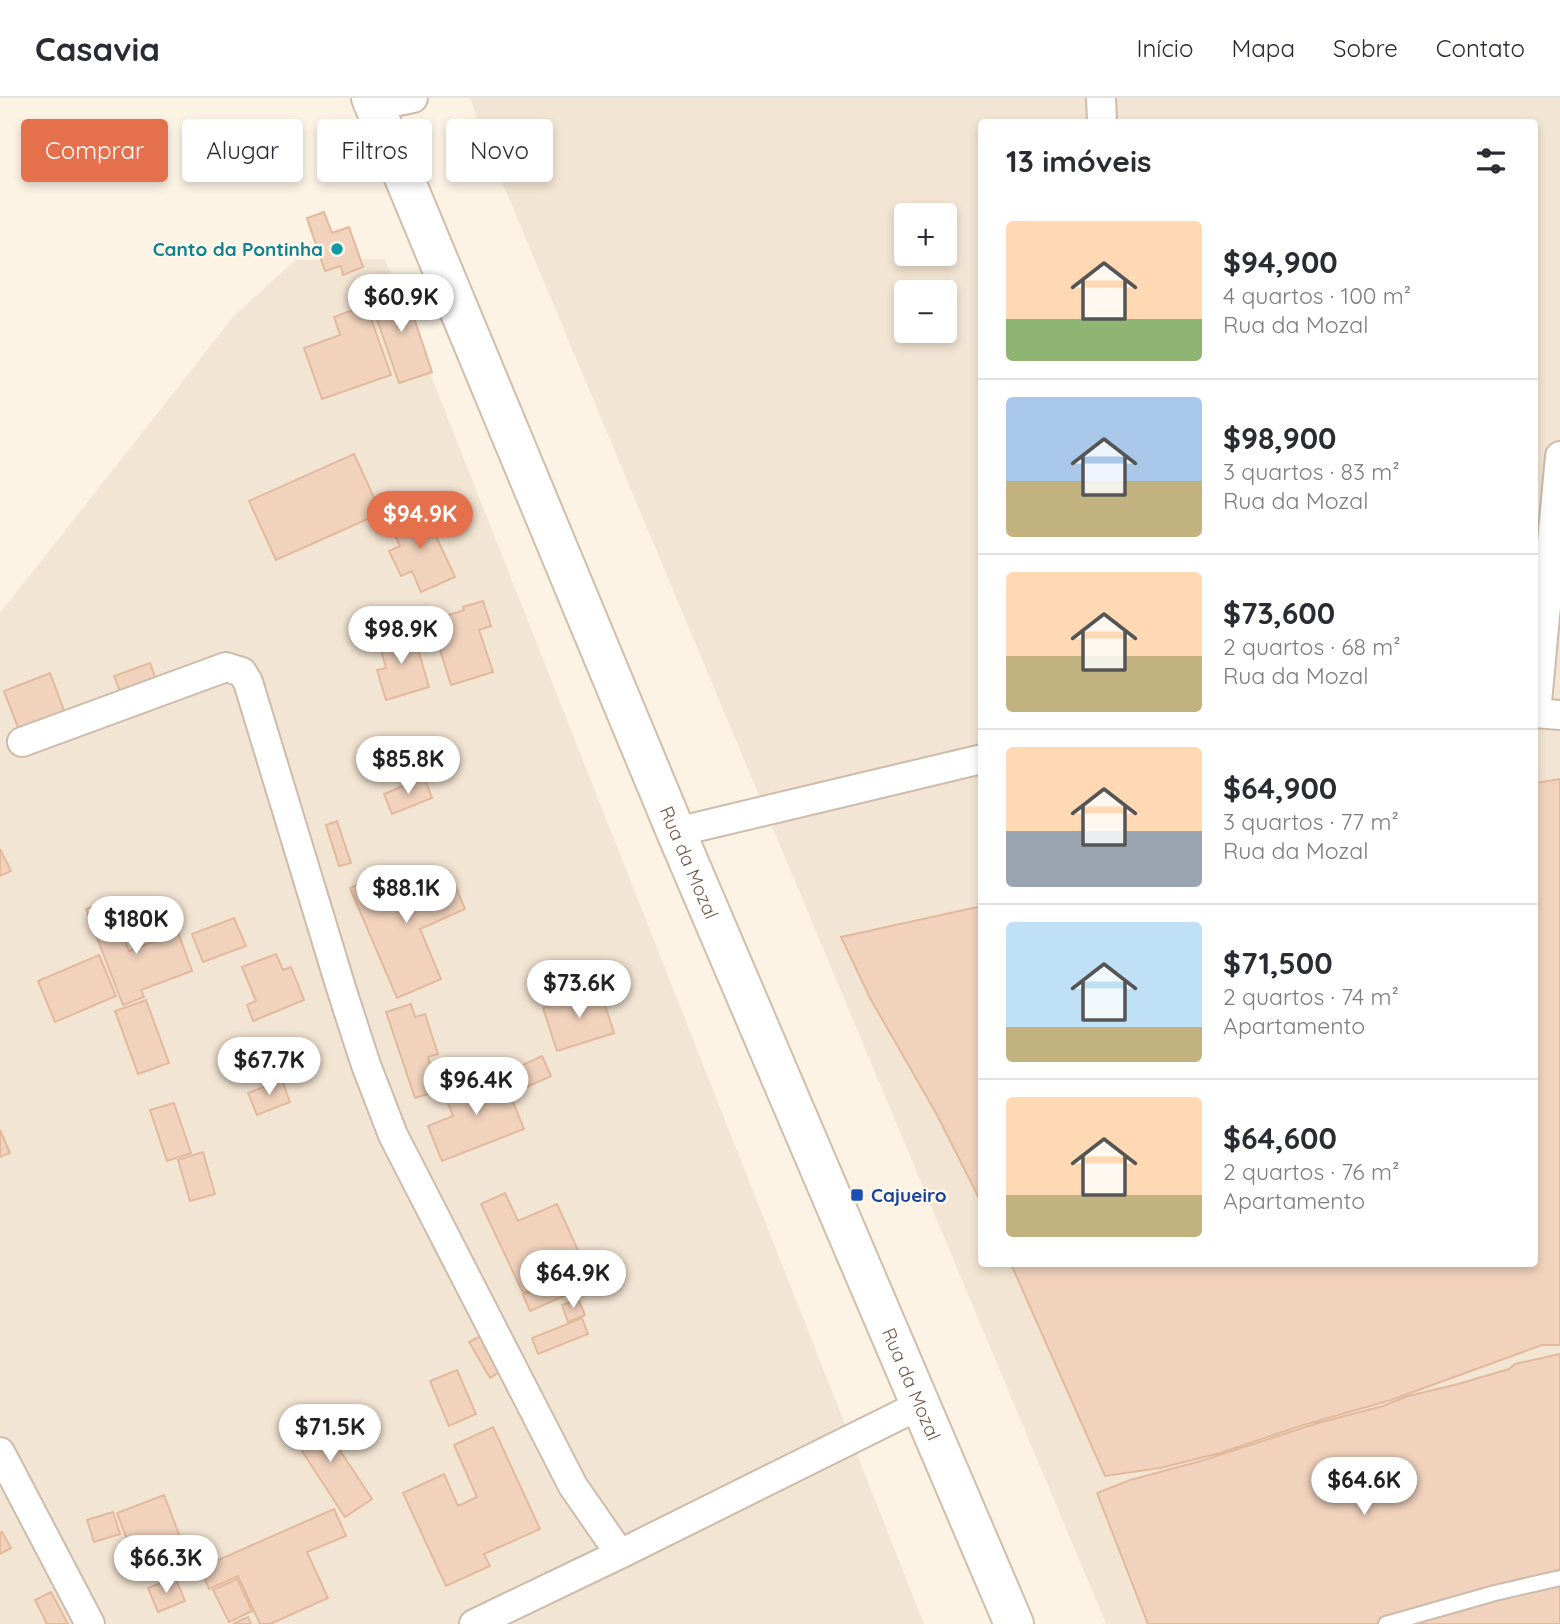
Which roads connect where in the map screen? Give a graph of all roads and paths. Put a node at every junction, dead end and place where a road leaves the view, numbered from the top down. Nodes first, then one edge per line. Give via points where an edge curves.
1 (413, 98) edge
2 (1101, 98) edge
3 (372, 102) edge
4 (1102, 119) edge
5 (1560, 456) edge
6 (1544, 714) edge
7 (22, 742) dead end
8 (978, 759) edge
9 (676, 832) junction
10 (920, 1405) junction
11 (0, 1452) edge
12 (620, 1554) junction
13 (1560, 1578) edge
14 (90, 1624) edge
15 (474, 1624) edge
16 (1014, 1624) edge
17 (1386, 1624) edge

1 - 3 street
2 - 4 street
3 - 9 main road, Rua da Mozal
5 - 6 street
7 - 12 street via 226,667 242,672 366,1065 393,1135 573,1486
8 - 9 street
9 - 10 main road, Rua da Mozal
10 - 12 street
10 - 16 main road, Rua da Mozal
11 - 14 street
12 - 15 street
13 - 17 lane

